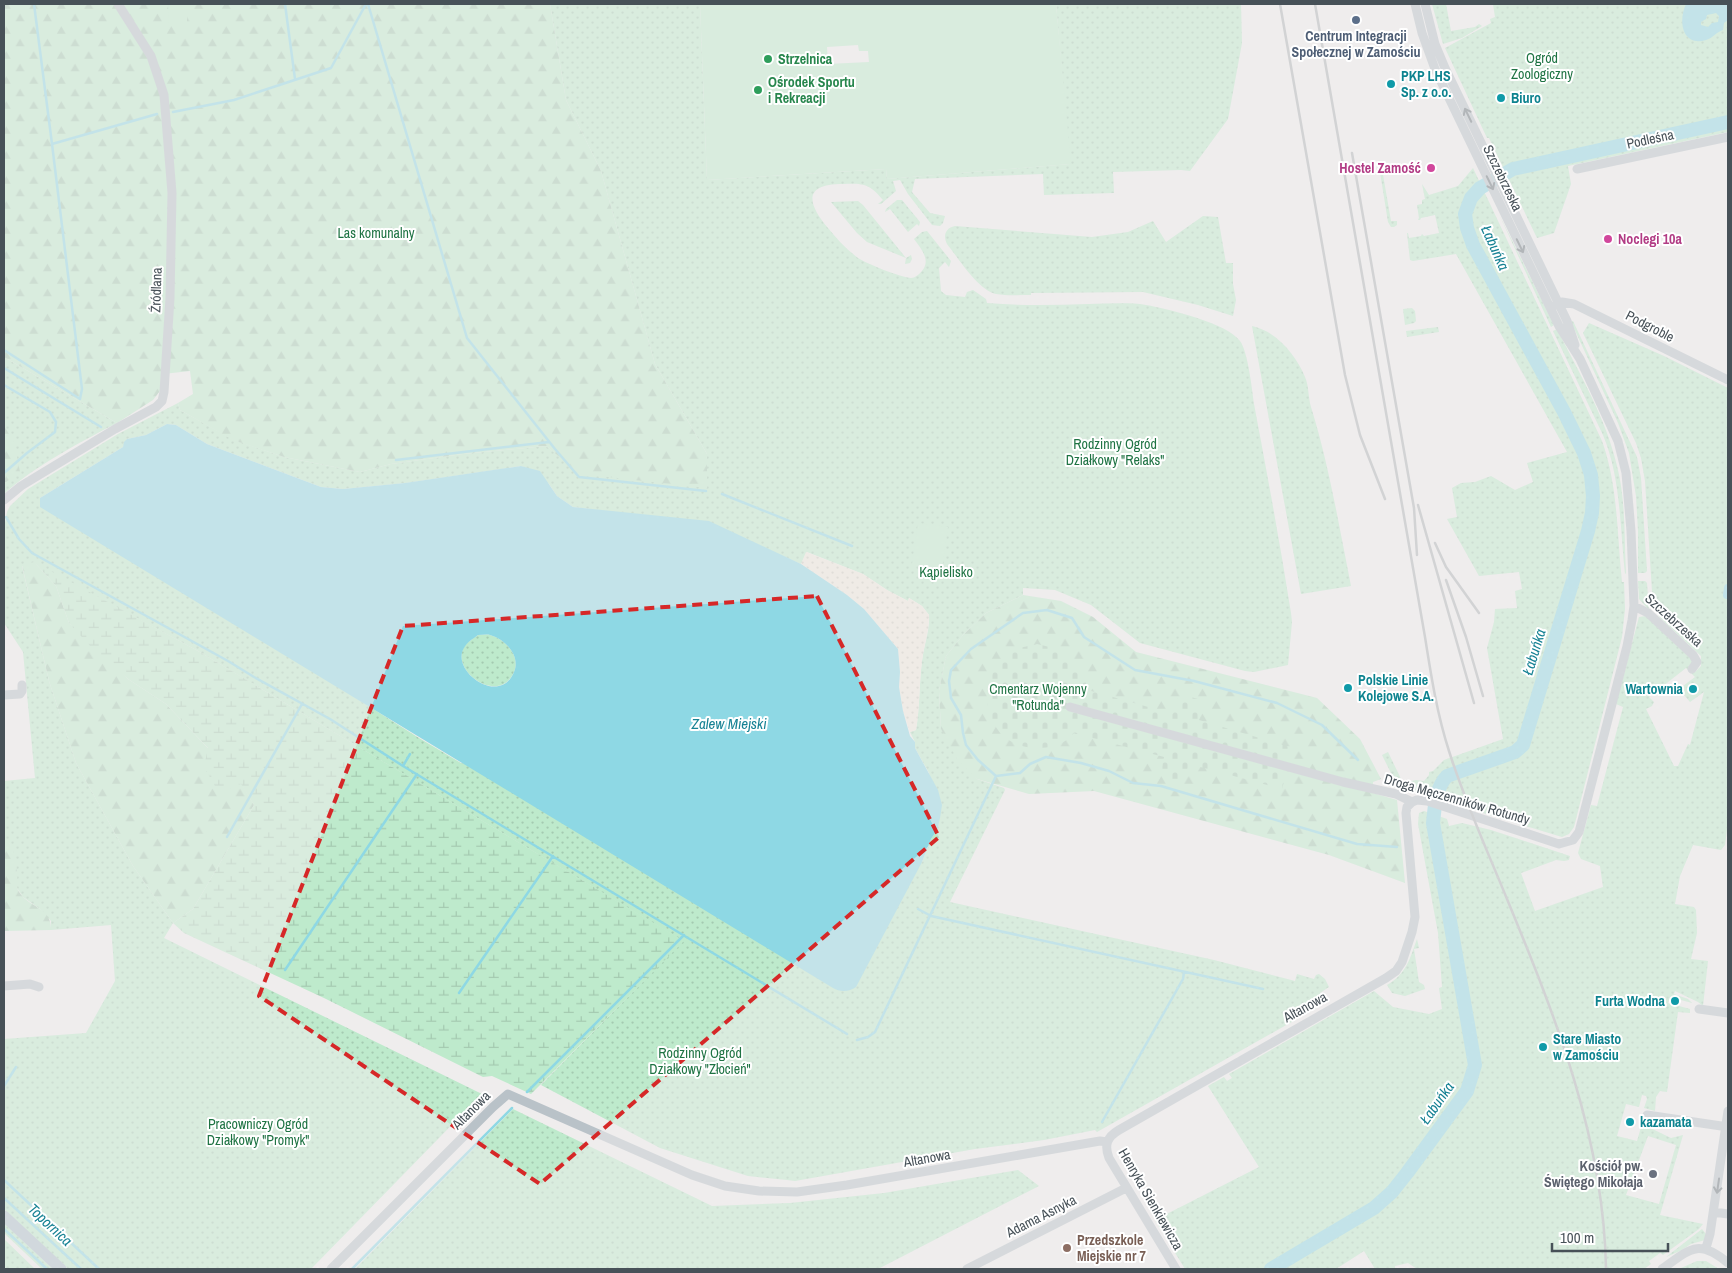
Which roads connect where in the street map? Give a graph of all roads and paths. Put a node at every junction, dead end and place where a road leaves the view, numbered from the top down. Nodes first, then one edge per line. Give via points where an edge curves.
1 (118, 4) edge
2 (1415, 4) edge
3 (1425, 4) edge
4 (1728, 137) edge
5 (1577, 168) dead end
6 (1503, 199) junction
7 (1554, 306) junction
8 (1728, 380) edge
9 (4, 500) edge
10 (1634, 606) junction
11 (1692, 669) dead end
12 (22, 685) dead end
13 (4, 695) edge
14 (1070, 707) dead end
15 (1412, 802) junction
16 (4, 986) edge
17 (39, 987) dead end
18 (1699, 1009) dead end
19 (1728, 1013) edge
20 (1728, 1111) edge
21 (1647, 1115) dead end
22 (1727, 1127) edge
23 (1107, 1142) junction
24 (1126, 1188) junction
25 (1714, 1212) junction
26 (1728, 1214) edge
27 (4, 1216) edge
28 (1706, 1248) junction
29 (1728, 1263) edge
30 (61, 1269) edge
31 (331, 1269) edge
32 (967, 1269) edge
33 (1176, 1269) edge
34 (1662, 1269) edge

1 - 9 street, Źródlana via 150,56 164,96 172,193 170,298 162,401 21,486
2 -> 6 street, Szczebrzeska via 1432,61 1481,164
6 -> 3 street, Szczebrzeska via 1489,159 1441,60
4 - 5 street, Podleśna
6 - 7 street, Szczebrzeska
7 - 8 street, Podgroble via 1566,302 1574,304
7 - 10 street, Szczebrzeska via 1567,321 1580,359 1612,427 1624,465 1629,498
10 - 11 street, Szczebrzeska via 1648,613 1694,655 1697,662
10 - 15 street, Droga Męczenników Rotundy via 1627,646 1577,835 1559,844 1426,801
12 - 13 street via 20,694
14 - 15 street, Droga Męczenników Rotundy via 1396,794
15 - 23 street, Altanowa via 1406,813 1415,916 1406,951 1396,971 1119,1130
16 - 17 street via 30,984
18 - 19 street
20 - 22 street
21 - 22 street
22 -> 25 street
23 - 24 street, Henryka Sienkiewicza via 1108,1155
23 - 31 street, Altanowa via 846,1186 797,1192 759,1191 725,1186 692,1175 508,1094
24 - 32 street, Adama Asnyka
24 - 33 street, Henryka Sienkiewicza
25 - 26 street
25 - 28 street
27 - 30 main road
28 - 29 street
28 - 34 street via 1692,1250

